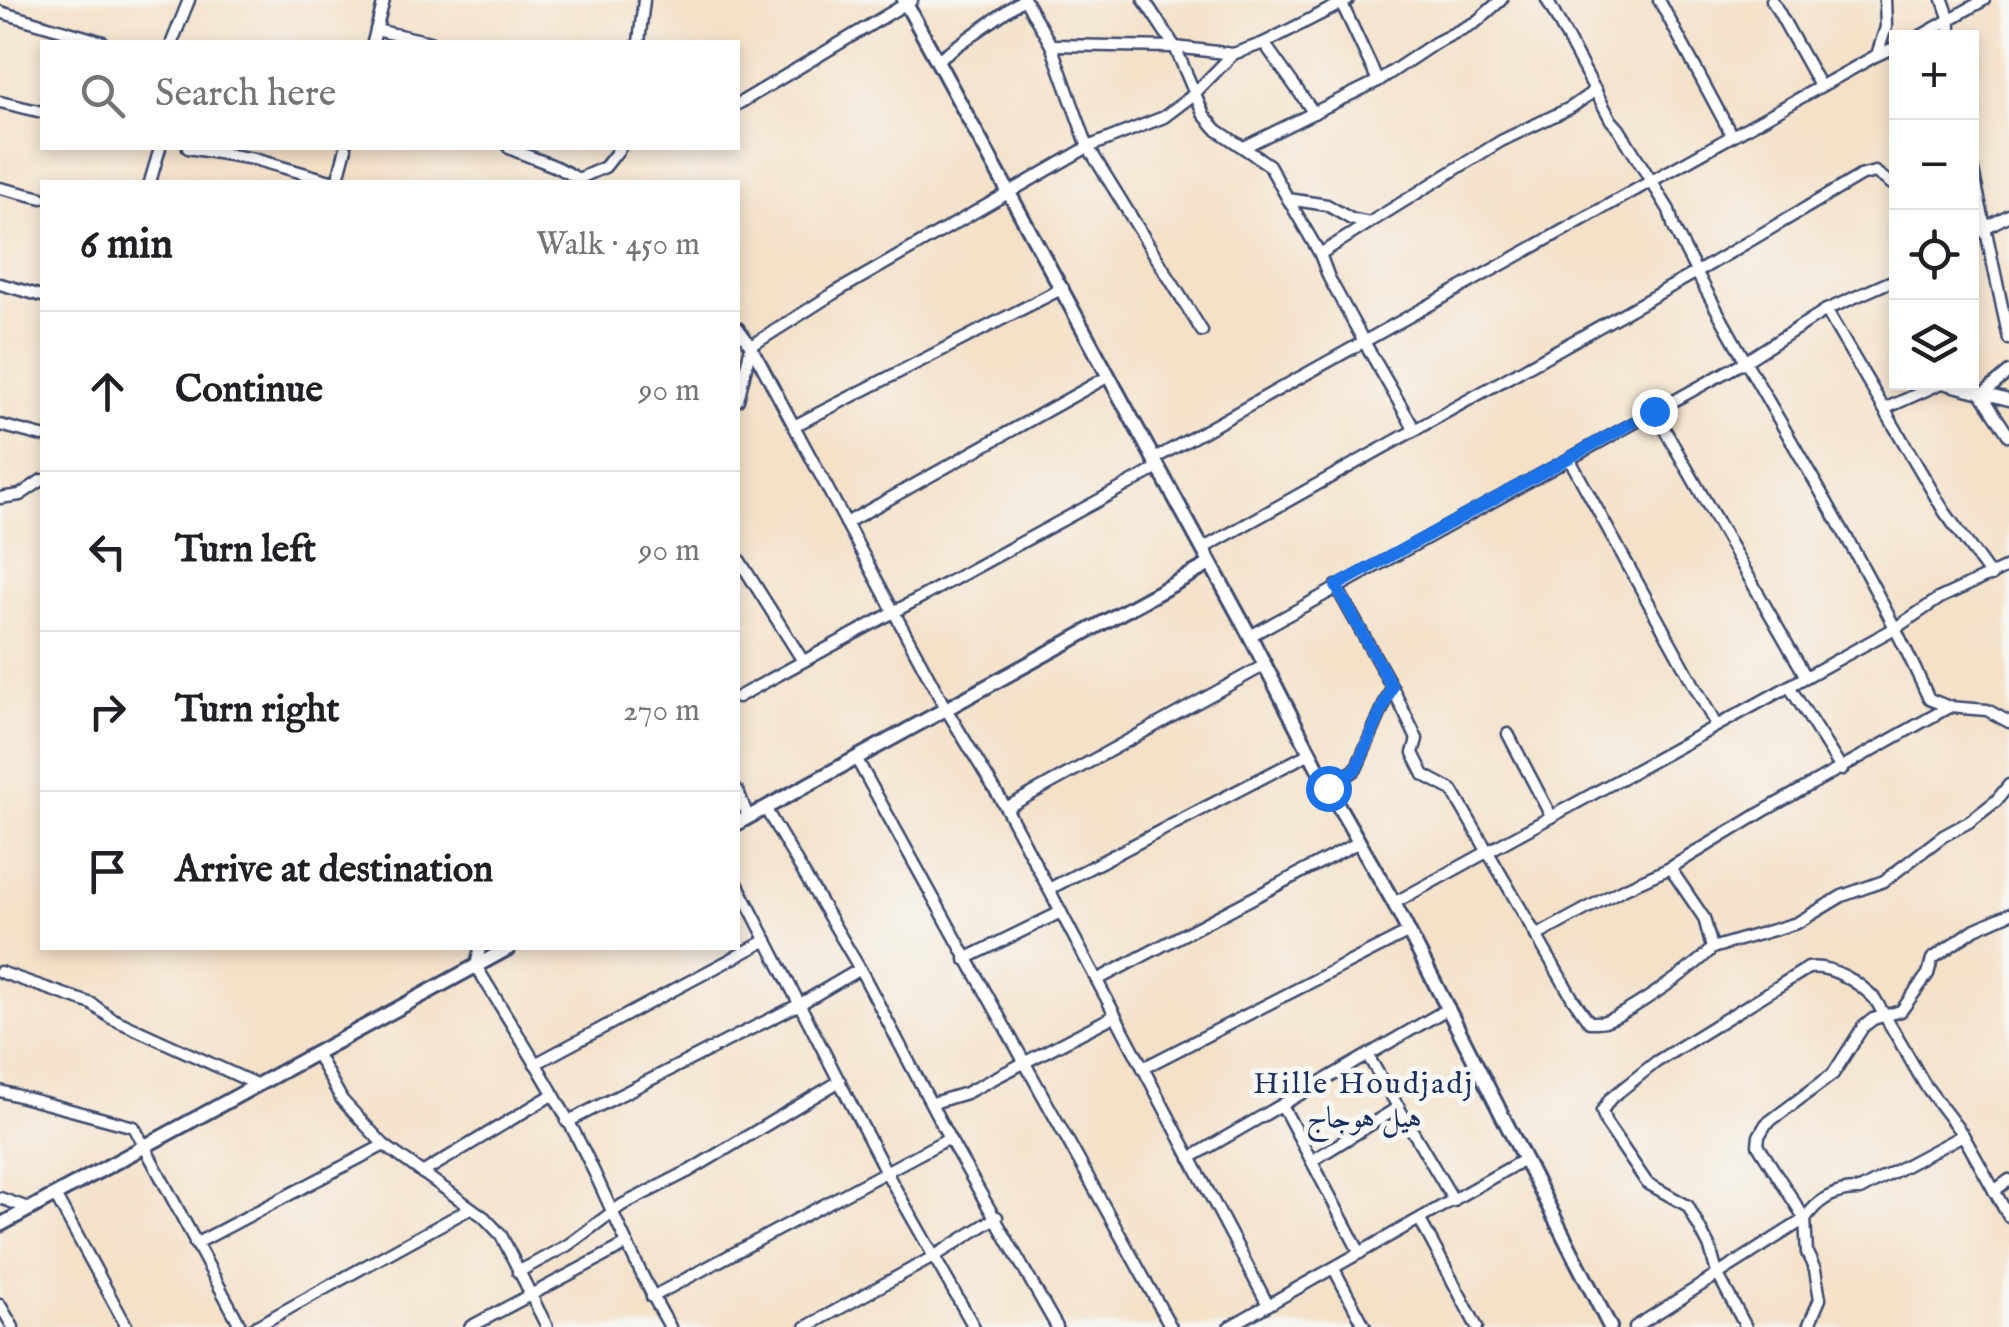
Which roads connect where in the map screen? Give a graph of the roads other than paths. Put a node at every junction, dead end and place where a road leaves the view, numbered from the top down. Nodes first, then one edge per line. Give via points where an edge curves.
1 (189, 0) edge
2 (384, 0) edge
3 (644, 0) edge
4 (1024, 0) edge
5 (1144, 0) edge
6 (1501, 0) edge
7 (1548, 0) edge
8 (1659, 0) edge
9 (1772, 0) edge
10 (1885, 0) edge
11 (1942, 0) edge
12 (1984, 0) edge
13 (907, 1) edge
14 (1345, 2) edge
15 (0, 12) edge
16 (1949, 17) junction
17 (1930, 30) edge
18 (1950, 30) edge
19 (375, 36) edge
20 (96, 40) edge
21 (173, 40) edge
22 (412, 40) edge
23 (639, 40) edge
24 (1264, 43) junction
25 (1051, 45) junction
26 (1175, 47) junction
27 (1889, 49) edge
28 (1232, 54) junction
29 (1876, 55) junction
30 (937, 60) junction
31 (1378, 81) junction
32 (1820, 86) junction
33 (1596, 90) junction
34 (1193, 94) junction
35 (0, 102) edge
36 (740, 103) edge
37 (40, 112) edge
38 (1314, 112) junction
39 (1732, 136) junction
40 (1088, 148) junction
41 (1244, 148) junction
42 (159, 150) edge
43 (199, 150) edge
44 (345, 150) edge
45 (514, 150) edge
46 (618, 150) edge
47 (151, 180) edge
48 (329, 180) edge
49 (337, 180) edge
50 (578, 180) edge
51 (578, 180) edge
52 (1889, 182) edge
53 (1651, 183) junction
54 (0, 188) edge
55 (1011, 194) junction
56 (40, 198) edge
57 (1288, 200) junction
58 (1979, 200) edge
59 (2009, 215) edge
60 (1370, 223) junction
61 (1985, 229) junction
62 (1979, 232) edge
63 (1320, 254) junction
64 (1696, 272) junction
65 (1889, 283) edge
66 (0, 284) edge
67 (1062, 288) junction
68 (40, 295) edge
69 (1826, 310) junction
70 (740, 331) edge
71 (1202, 331) dead end
72 (2009, 339) edge
73 (1363, 340) junction
74 (751, 346) junction
75 (1744, 362) junction
76 (2009, 372) edge
77 (1110, 376) junction
78 (740, 392) edge
79 (1982, 395) junction
80 (2009, 400) edge
81 (1884, 408) junction
82 (1654, 411) junction
83 (0, 426) edge
84 (794, 426) junction
85 (1415, 430) junction
86 (40, 436) edge
87 (2009, 436) edge
88 (1570, 460) junction
89 (1156, 464) junction
90 (40, 481) edge
91 (0, 498) edge
92 (846, 523) junction
93 (1202, 549) junction
94 (740, 561) edge
95 (1210, 564) junction
96 (2009, 566) edge
97 (1991, 576) junction
98 (1336, 586) junction
99 (894, 611) junction
100 (1897, 628) junction
101 (1250, 636) junction
102 (803, 660) junction
103 (1265, 665) junction
104 (1806, 677) junction
105 (1789, 686) junction
106 (1392, 687) junction
107 (740, 696) edge
108 (1948, 707) junction
109 (946, 708) junction
110 (2009, 722) edge
111 (1716, 726) junction
112 (1508, 734) dead end
113 (1310, 754) junction
114 (856, 758) junction
115 (1842, 770) junction
116 (2009, 786) edge
117 (1328, 788) junction
118 (765, 808) junction
119 (1006, 808) junction
120 (1550, 816) junction
121 (743, 820) edge
122 (1359, 842) junction
123 (1486, 851) junction
124 (1670, 868) junction
125 (740, 889) edge
126 (1049, 889) junction
127 (1394, 903) junction
128 (1062, 912) junction
129 (2009, 914) edge
130 (1409, 932) junction
131 (1536, 936) junction
132 (767, 940) junction
133 (1712, 948) junction
134 (480, 950) edge
135 (505, 950) edge
136 (965, 959) junction
137 (476, 966) junction
138 (860, 969) junction
139 (0, 972) edge
140 (1097, 980) junction
141 (800, 1004) junction
142 (1449, 1008) junction
143 (1114, 1016) junction
144 (1887, 1016) junction
145 (316, 1053) junction
146 (1368, 1056) junction
147 (1024, 1061) junction
148 (536, 1064) junction
149 (1143, 1068) junction
150 (840, 1081) junction
151 (258, 1084) junction
152 (0, 1091) edge
153 (552, 1095) junction
154 (933, 1103) junction
155 (1282, 1105) junction
156 (1399, 1107) junction
157 (568, 1122) junction
158 (1963, 1134) junction
159 (949, 1138) junction
160 (146, 1146) junction
161 (384, 1146) junction
162 (1190, 1158) junction
163 (1525, 1158) junction
164 (1313, 1160) junction
165 (886, 1172) junction
166 (422, 1173) junction
167 (2009, 1180) edge
168 (1994, 1191) junction
169 (55, 1196) junction
170 (0, 1198) edge
171 (1454, 1201) junction
172 (471, 1208) junction
173 (31, 1209) junction
174 (611, 1213) junction
175 (996, 1217) junction
176 (2009, 1217) edge
177 (1420, 1220) junction
178 (1806, 1220) junction
179 (0, 1226) edge
180 (195, 1244) junction
181 (625, 1245) junction
182 (1360, 1253) junction
183 (934, 1256) junction
184 (1334, 1268) junction
185 (518, 1272) junction
186 (1717, 1272) junction
187 (530, 1297) junction
188 (652, 1297) junction
189 (0, 1305) edge
190 (1268, 1306) junction
191 (1236, 1325) edge
192 (13, 1327) edge
193 (126, 1327) edge
194 (242, 1327) edge
195 (255, 1327) edge
196 (470, 1327) edge
197 (547, 1327) edge
198 (670, 1327) edge
199 (806, 1327) edge
200 (974, 1327) edge
201 (1058, 1327) edge
202 (1172, 1327) edge
203 (1365, 1327) edge
204 (1477, 1327) edge
205 (1610, 1327) edge
206 (1634, 1327) edge
207 (1746, 1327) edge
208 (1808, 1327) edge

1 - 21 street
2 - 19 street
3 - 23 street
4 - 25 street
4 - 30 street
5 - 26 street
6 - 31 street
7 - 33 street
8 - 39 street
9 - 32 street
10 - 29 street via 1886,27
11 - 16 street
12 - 16 street
13 - 30 street
13 - 36 street
14 - 24 street
14 - 31 street
15 - 20 street
16 - 17 street
16 - 18 street
19 - 22 street
24 - 28 street
24 - 38 street
25 - 26 street
25 - 40 street
26 - 28 street
26 - 34 street
27 - 29 street
28 - 34 street
29 - 32 street
30 - 55 street
31 - 38 street
32 - 39 street
33 - 53 street
33 - 60 street
34 - 40 street via 1164,118
34 - 41 street via 1217,130
35 - 37 street
38 - 41 street
39 - 53 street
40 - 55 street
40 - 71 street
41 - 57 street via 1269,165
42 - 47 street
43 - 48 street
44 - 49 street
45 - 51 street via 553,162
46 - 50 street via 605,167
52 - 64 street via 1874,172 1860,176
53 - 64 street
53 - 73 street
54 - 56 street
55 - 67 street
55 - 74 street
57 - 60 street via 1327,205
57 - 63 street
58 - 61 street
59 - 61 street
60 - 63 street
61 - 62 street
61 - 72 street
63 - 73 street
64 - 75 street
64 - 85 street
65 - 69 street
66 - 68 street
67 - 77 street
67 - 84 street
69 - 75 street
69 - 81 street
70 - 74 street
73 - 85 street
73 - 89 street
74 - 78 street
74 - 84 street
75 - 82 street
75 - 100 street
76 - 79 street
77 - 89 street
77 - 92 street
79 - 80 street
79 - 81 street via 1938,383
79 - 87 street
81 - 97 street
82 - 88 street
82 - 104 street
83 - 86 street
84 - 92 street
85 - 93 street
88 - 98 street
88 - 111 street
89 - 93 street
89 - 99 street
90 - 91 street
92 - 99 street
93 - 95 street
94 - 102 street
95 - 101 street
95 - 109 street
96 - 97 street
97 - 100 street via 1940,598
98 - 101 street
98 - 106 street
99 - 102 street
99 - 109 street
100 - 104 street
100 - 108 street via 1929,699
101 - 103 street
102 - 107 street
103 - 113 street
103 - 119 street
104 - 105 street
105 - 111 street
105 - 115 street
106 - 117 street via 1356,769
106 - 123 street via 1417,739 1413,753 1424,775 1452,790
108 - 110 street via 1987,710
108 - 115 street
109 - 114 street
109 - 119 street
111 - 120 street
112 - 120 street
113 - 117 street
113 - 126 street
114 - 118 street
114 - 136 street
115 - 124 street
116 - 133 street via 1884,881 1796,922
117 - 122 street
118 - 121 street
118 - 138 street
119 - 126 street
120 - 123 street
122 - 127 street
122 - 140 street
123 - 127 street
123 - 131 street
124 - 131 street
124 - 133 street via 1704,918
125 - 132 street
126 - 128 street
127 - 130 street
128 - 136 street
128 - 140 street
129 - 144 street via 1932,959 1912,1000
130 - 142 street
130 - 149 street
131 - 133 street via 1589,1022 1604,1022 1653,993
132 - 141 street
132 - 148 street
134 - 137 street
135 - 137 street
136 - 147 street
137 - 145 street
137 - 148 street
138 - 141 street
138 - 154 street
139 - 151 street via 92,1004
140 - 143 street
141 - 150 street
141 - 157 street
142 - 146 street
142 - 163 street
143 - 147 street
143 - 149 street
144 - 158 street via 1924,1085
144 - 178 street via 1863,1027 1833,1074 1759,1136 1758,1146
144 - 186 street via 1866,989 1824,968 1808,968 1656,1062 1604,1105 1606,1123 1647,1183 1688,1206
145 - 151 street
145 - 161 street via 342,1100
146 - 155 street
146 - 156 street
147 - 154 street
147 - 202 street
148 - 153 street
149 - 162 street
150 - 165 street
150 - 174 street
151 - 160 street
152 - 160 street via 134,1127
153 - 157 street
153 - 166 street
154 - 159 street
155 - 162 street
155 - 164 street
156 - 164 street
156 - 171 street
157 - 174 street
158 - 168 street
158 - 178 street via 1860,1190 1842,1190 1814,1205
159 - 165 street
159 - 175 street
160 - 169 street
160 - 180 street
161 - 166 street
161 - 180 street
162 - 190 street
163 - 171 street
163 - 205 street
164 - 182 street
165 - 183 street
165 - 188 street
166 - 172 street
167 - 168 street
168 - 176 street
169 - 173 street
169 - 193 street
170 - 173 street
171 - 177 street
172 - 185 street via 510,1247
172 - 195 street
173 - 179 street
174 - 181 street
174 - 185 street
175 - 183 street
175 - 201 street
177 - 182 street
177 - 204 street
178 - 186 street
178 - 208 street via 1820,1299
180 - 194 street
181 - 187 street
181 - 188 street
182 - 184 street
183 - 199 street
183 - 200 street
184 - 190 street
184 - 203 street
185 - 187 street
186 - 206 street
186 - 207 street
187 - 196 street
187 - 197 street
188 - 198 street
189 - 192 street
190 - 191 street

